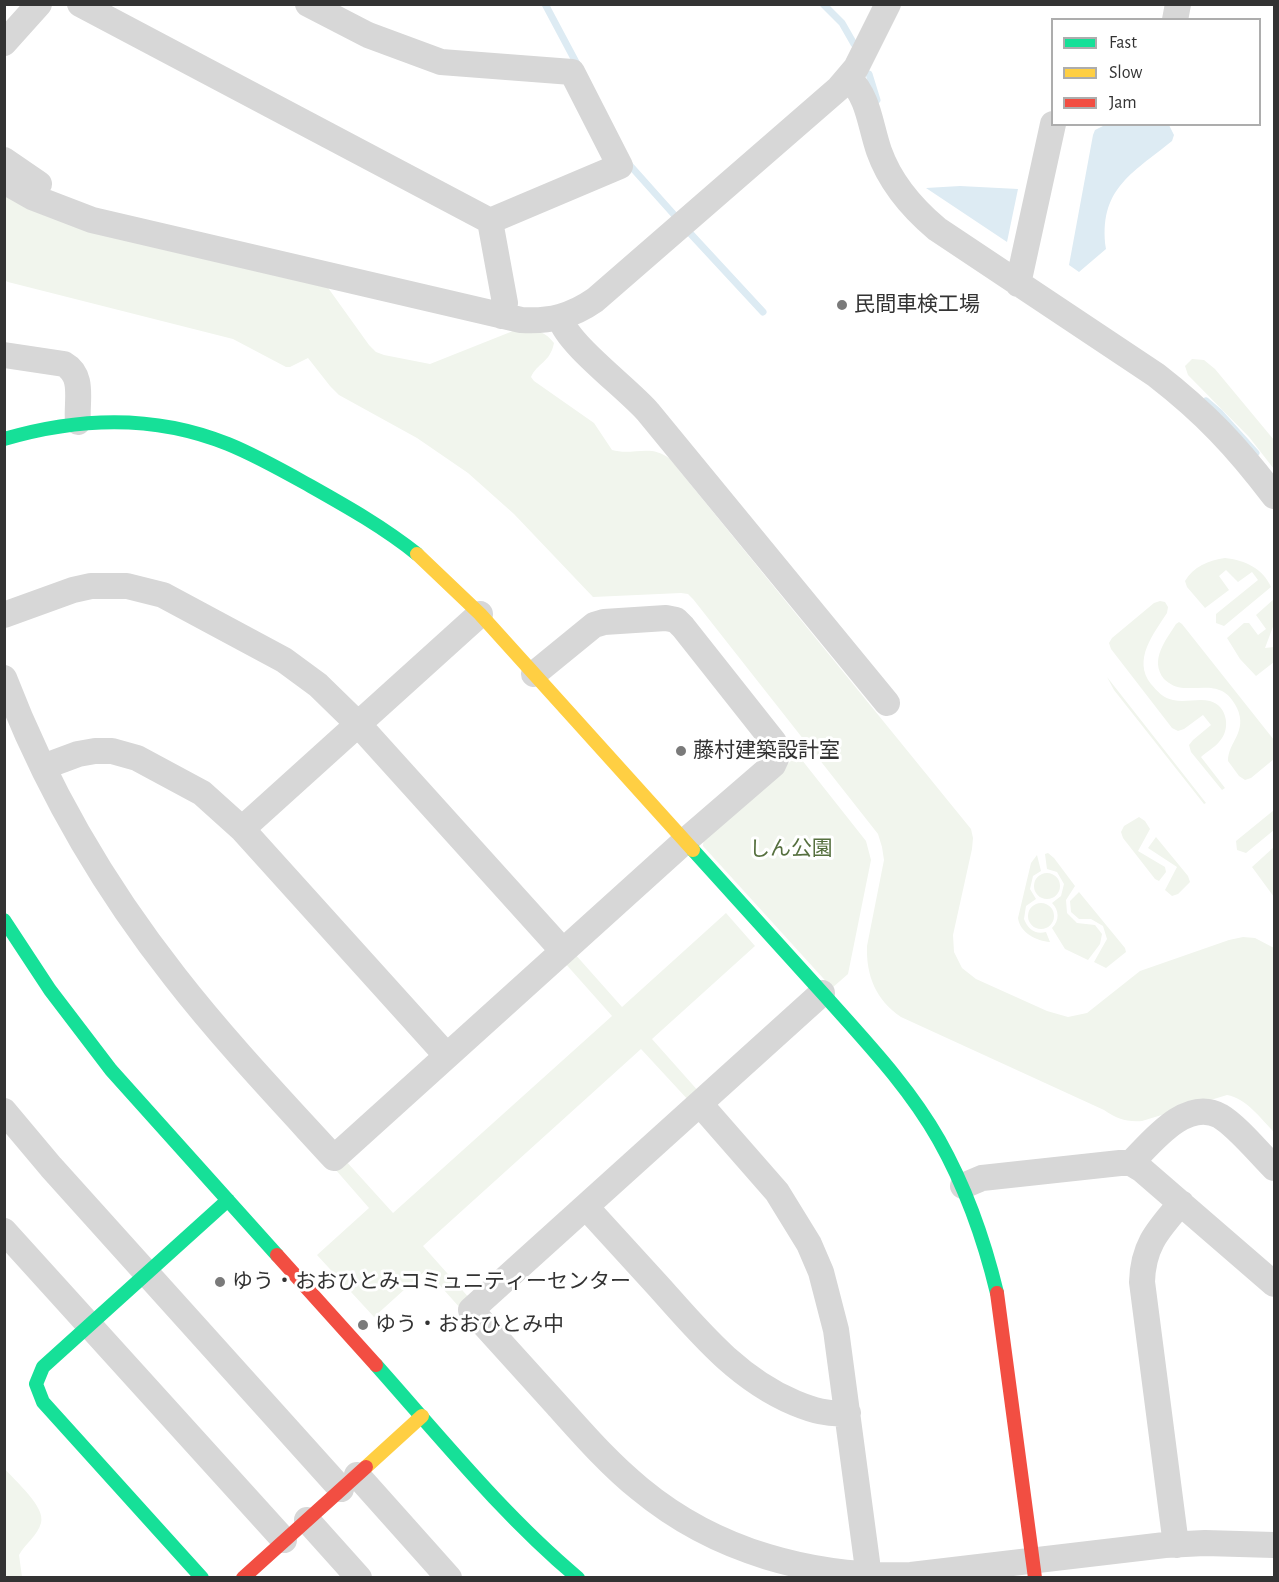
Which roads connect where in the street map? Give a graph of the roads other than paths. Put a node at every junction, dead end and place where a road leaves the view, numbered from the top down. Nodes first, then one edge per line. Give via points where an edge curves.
1 (39, 4) edge
2 (80, 4) edge
3 (308, 4) edge
4 (888, 4) edge
5 (4, 43) edge
6 (849, 78) junction
7 (1053, 126) edge
8 (4, 160) edge
9 (4, 181) edge
10 (56, 206) junction
11 (490, 221) junction
12 (1018, 284) junction
13 (502, 316) junction
14 (560, 318) junction
15 (4, 355) edge
16 (78, 422) junction
17 (4, 439) edge
18 (1275, 496) edge
19 (480, 614) junction
20 (4, 615) edge
21 (534, 674) junction
22 (4, 678) edge
23 (887, 704) dead end
24 (358, 724) junction
25 (43, 767) junction
26 (242, 829) junction
27 (685, 841) junction
28 (4, 920) edge
29 (563, 951) junction
30 (822, 993) junction
31 (447, 1056) junction
32 (700, 1104) junction
33 (4, 1111) edge
34 (1131, 1163) junction
35 (1275, 1168) edge
36 (963, 1186) junction
37 (228, 1200) junction
38 (1181, 1203) junction
39 (586, 1207) junction
40 (4, 1231) edge
41 (147, 1274) junction
42 (1275, 1284) edge
43 (90, 1325) junction
44 (848, 1413) junction
45 (422, 1416) junction
46 (349, 1482) junction
47 (307, 1520) junction
48 (284, 1540) junction
49 (1176, 1545) junction
50 (1275, 1545) edge
51 (1034, 1569) edge
52 (867, 1575) junction
53 (202, 1578) edge
54 (243, 1578) edge
55 (359, 1578) edge
56 (449, 1578) edge
57 (578, 1578) edge

1 - 5 street
2 - 11 street
3 - 11 street via 368,35 441,62 572,72 620,166
4 - 6 street
6 - 12 street via 861,93 879,152 909,202 937,230
6 - 14 street via 595,300
7 - 12 street
8 - 10 street via 59,197
9 - 10 street
10 - 13 street via 92,220
11 - 13 street via 505,303
12 - 18 street via 1185,398 1236,448
13 - 14 street via 537,321
14 - 23 street via 572,339 648,412
15 - 16 street via 64,364 71,369 78,384
16 - 17 street
16 - 19 street via 128,420 161,424 226,443 346,505 389,532 429,564
19 - 21 street
19 - 24 street
20 - 24 street via 91,586 145,589 182,604 284,660 318,685
21 - 27 street
21 - 27 street via 594,624 666,618 684,627 774,742 778,754 773,765
22 - 25 street
24 - 26 street
24 - 29 street
25 - 26 street via 95,751 130,755 202,793
25 - 31 street via 87,850 156,953 222,1034 334,1158
26 - 31 street
27 - 29 street
27 - 30 street
28 - 37 street via 90,1044
29 - 31 street
30 - 32 street
30 - 36 street via 906,1089 943,1145
32 - 39 street
32 - 44 street via 777,1192 809,1244 834,1320
33 - 41 street
34 - 35 street via 1172,1123 1210,1112 1226,1121
34 - 36 street via 982,1178
34 - 38 street
36 - 51 street via 983,1237 999,1303
37 - 41 street
37 - 45 street
38 - 42 street
38 - 49 street via 1157,1230 1142,1264
39 - 44 street via 716,1350 743,1374 808,1408 834,1415
39 - 52 street via 471,1310 606,1458 661,1505 717,1537 769,1558 816,1570
40 - 43 street
41 - 43 street
41 - 46 street
43 - 48 street
43 - 53 street via 43,1367 36,1377 36,1391
44 - 52 street
45 - 46 street
45 - 57 street via 529,1534
46 - 47 street
46 - 56 street
47 - 48 street
47 - 55 street
48 - 54 street
49 - 50 street
49 - 51 street
51 - 52 street

